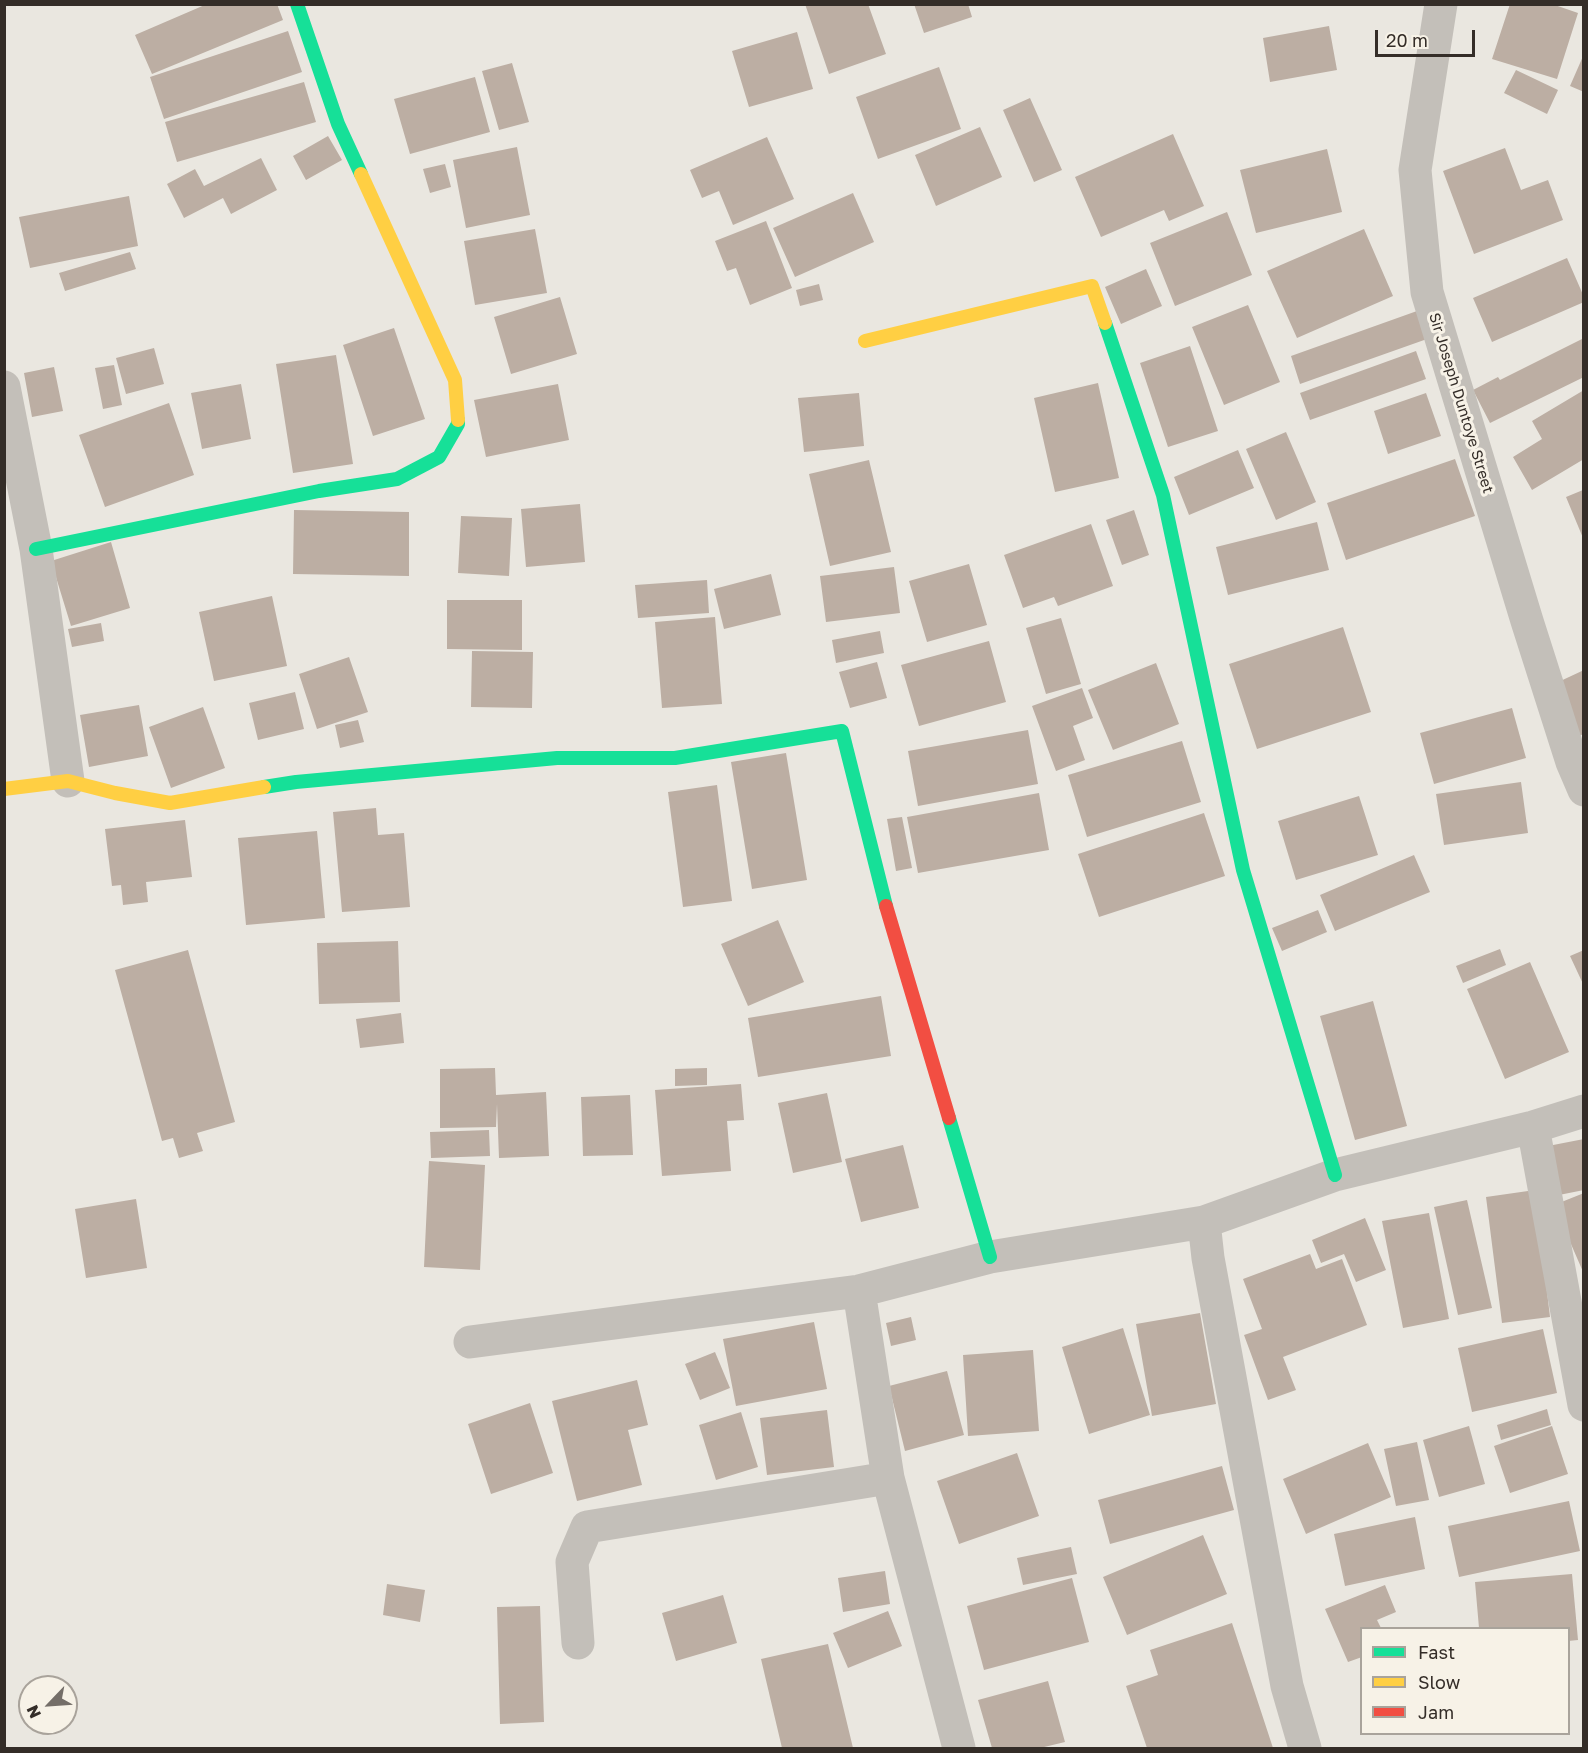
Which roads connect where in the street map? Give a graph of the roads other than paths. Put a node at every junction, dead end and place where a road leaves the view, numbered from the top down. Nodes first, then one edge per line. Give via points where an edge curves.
1 (297, 4) edge
2 (1441, 4) edge
3 (865, 341) dead end
4 (4, 387) edge
5 (36, 549) junction
6 (68, 781) junction
7 (4, 789) edge
8 (1584, 790) edge
9 (1584, 1111) edge
10 (1533, 1127) junction
11 (1335, 1176) junction
12 (1204, 1222) junction
13 (990, 1257) junction
14 (859, 1291) junction
15 (470, 1342) dead end
16 (1584, 1405) edge
17 (888, 1479) junction
18 (578, 1642) dead end
19 (959, 1749) edge
20 (1305, 1749) edge

1 - 5 street via 338,124 455,380 458,424 439,457 397,479 319,491
2 - 8 street, Sir Joseph Duntoye Street via 1415,170 1427,292 1527,621
3 - 11 street via 1092,286 1163,495 1243,870
4 - 5 street
5 - 6 street
6 - 7 street
6 - 13 street via 170,804 296,782 533,760 675,758 843,731 883,895
9 - 10 street
10 - 11 street
10 - 16 street
11 - 12 street
12 - 13 street
12 - 20 street via 1287,1686
13 - 14 street
14 - 15 street
14 - 17 street
17 - 18 street via 587,1527 572,1562
17 - 19 street

